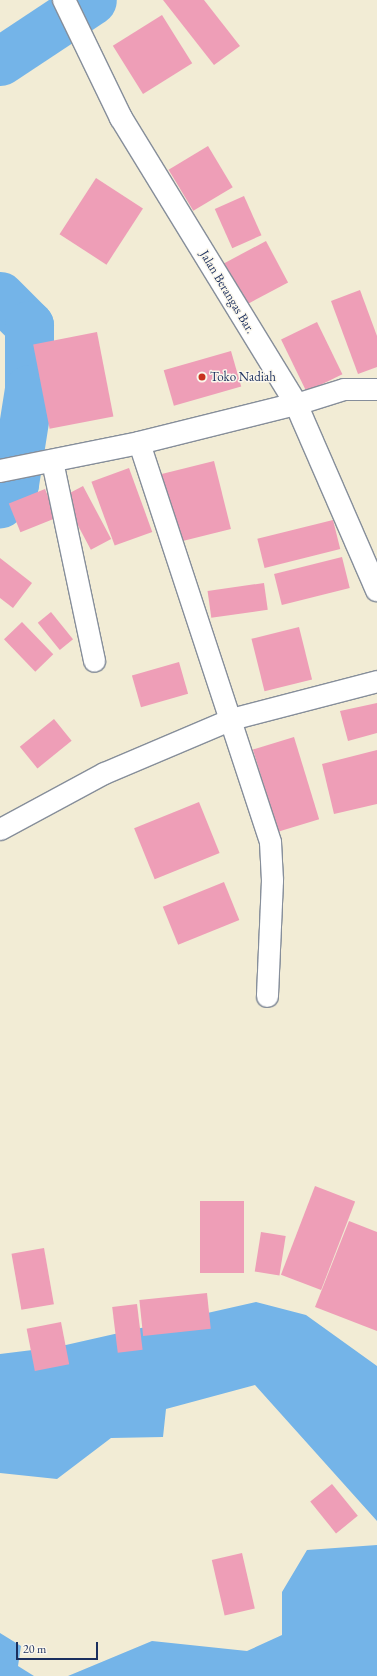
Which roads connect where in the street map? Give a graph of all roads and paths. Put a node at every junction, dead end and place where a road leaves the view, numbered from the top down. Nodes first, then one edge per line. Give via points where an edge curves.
1 (64, 0) edge
2 (377, 389) edge
3 (296, 404) junction
4 (139, 443) junction
5 (52, 461) junction
6 (0, 471) edge
7 (377, 590) edge
8 (94, 661) dead end
9 (377, 681) edge
10 (231, 719) junction
11 (0, 829) edge
12 (267, 996) dead end

1 - 3 main road, Jalan Berangas Bar. via 121,118
2 - 3 street via 344,389
3 - 4 main road
3 - 7 main road, Jalan Berangas Bar.
4 - 5 main road
4 - 10 street
5 - 6 main road
5 - 8 street
9 - 10 street
10 - 11 street via 104,773
10 - 12 street via 270,842 272,880

